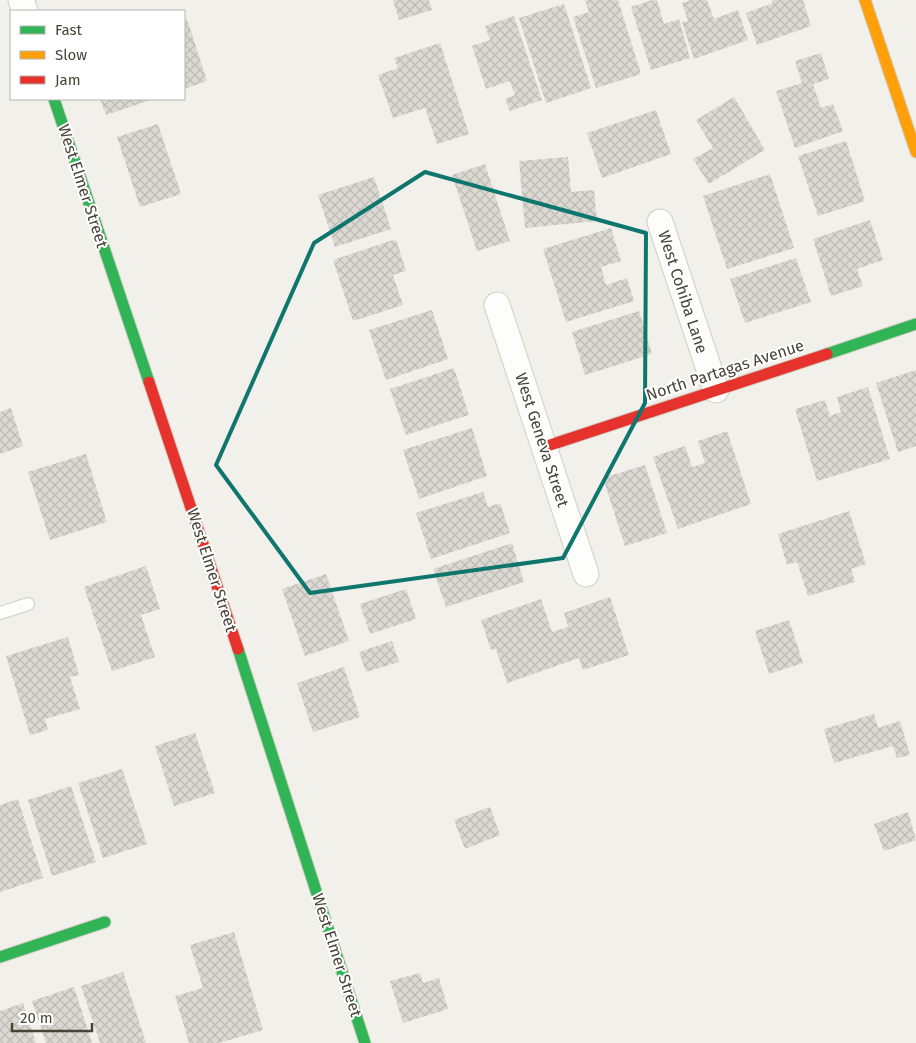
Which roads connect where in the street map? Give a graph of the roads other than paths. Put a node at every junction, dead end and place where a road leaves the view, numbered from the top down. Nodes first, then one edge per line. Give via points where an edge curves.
1 (864, 0) edge
2 (54, 100) edge
3 (916, 152) edge
4 (660, 222) dead end
5 (497, 305) dead end
6 (916, 324) edge
7 (716, 390) junction
8 (544, 446) junction
9 (586, 574) dead end
10 (28, 604) dead end
11 (0, 613) edge
12 (104, 922) dead end
13 (0, 957) edge
14 (365, 1043) edge

1 - 3 street
2 - 14 street, West Elmer Street via 234,637
4 - 7 street, West Cohiba Lane
5 - 8 street, West Geneva Street
6 - 7 street, North Partagas Avenue
7 - 8 street, North Partagas Avenue
8 - 9 street, West Geneva Street
10 - 11 lane
12 - 13 street

